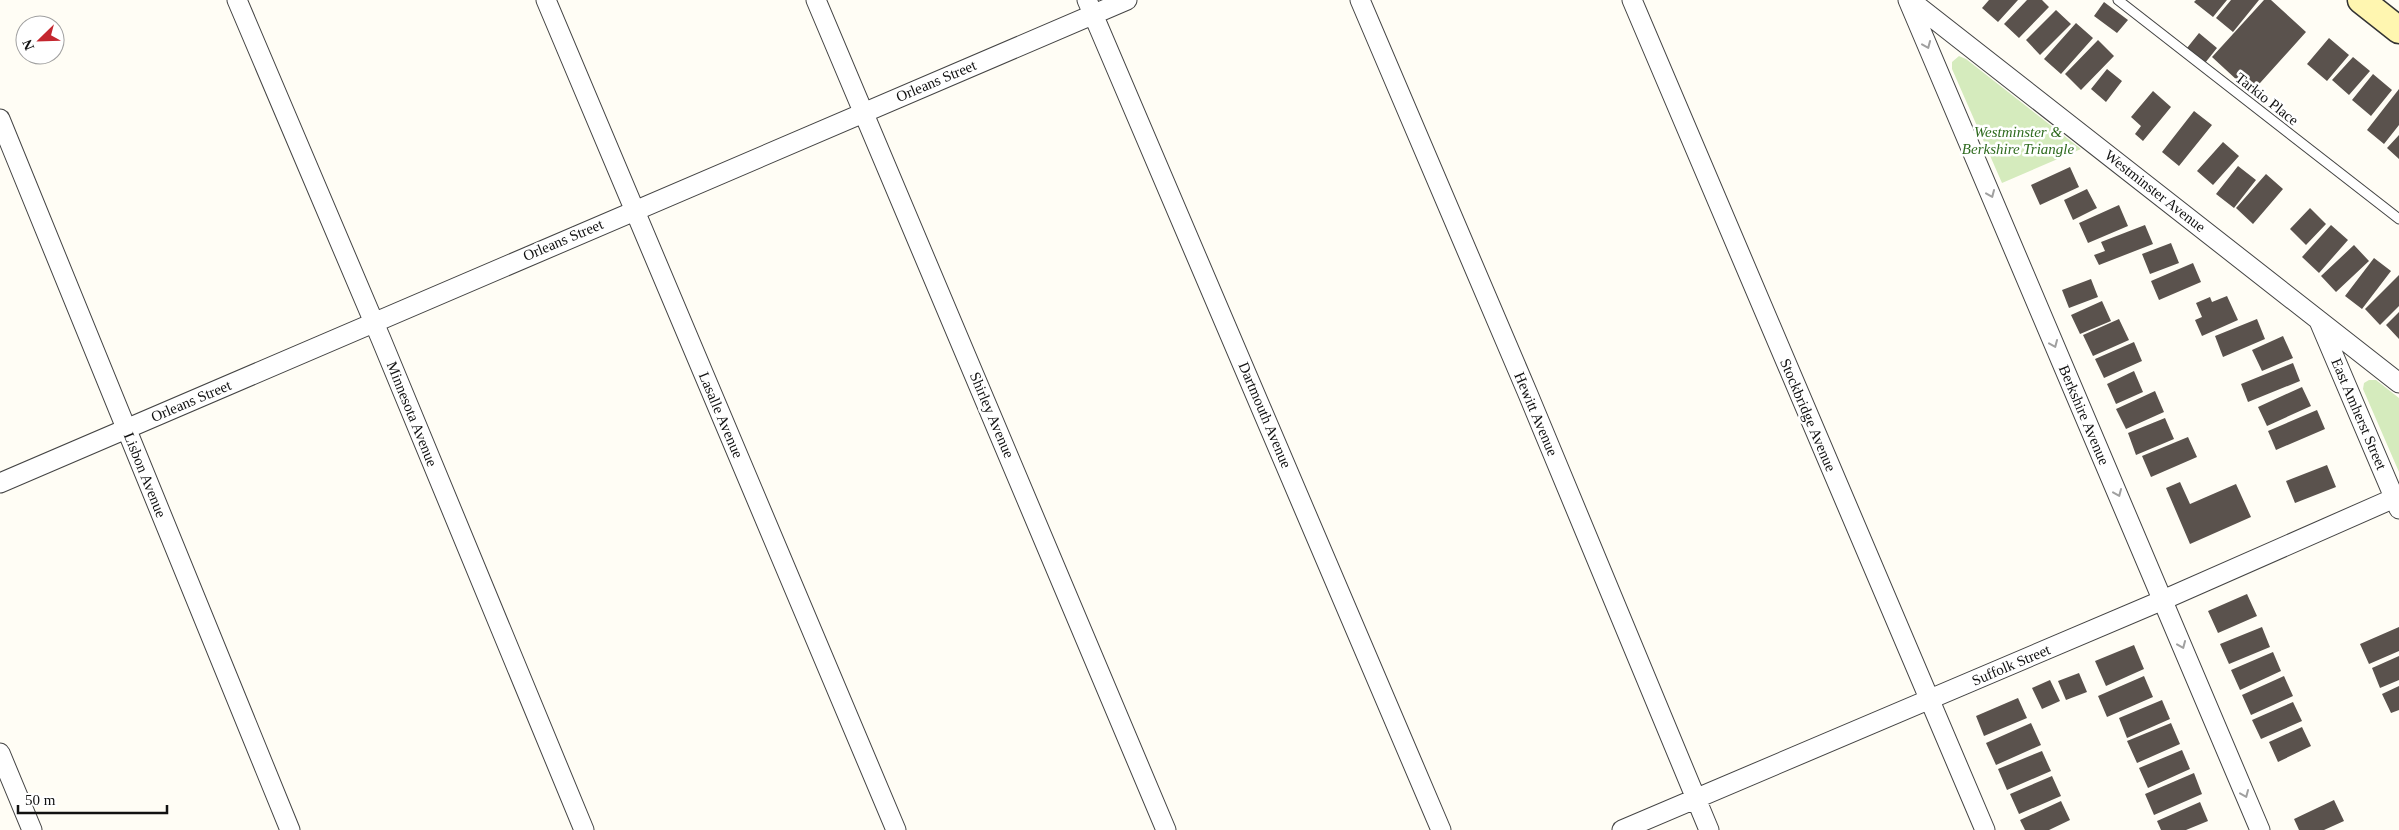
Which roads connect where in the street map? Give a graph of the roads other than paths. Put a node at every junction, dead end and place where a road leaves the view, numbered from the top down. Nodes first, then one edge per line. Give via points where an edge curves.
1 (238, 0) edge
2 (546, 0) edge
3 (816, 0) edge
4 (1127, 0) edge
5 (1360, 0) edge
6 (1632, 0) edge
7 (1909, 0) edge
8 (2118, 0) edge
9 (2361, 0) edge
10 (1090, 7) edge
11 (2399, 30) edge
12 (864, 111) junction
13 (0, 119) edge
14 (635, 210) junction
15 (2399, 220) edge
16 (2319, 320) junction
17 (374, 322) junction
18 (2399, 383) edge
19 (126, 429) junction
20 (0, 483) edge
21 (2398, 501) edge
22 (2163, 600) junction
23 (1929, 700) junction
24 (0, 753) edge
25 (1696, 798) junction
26 (32, 830) edge
27 (290, 830) edge
28 (584, 830) edge
29 (896, 830) edge
30 (1166, 830) edge
31 (1441, 830) edge
32 (1622, 830) edge
33 (1709, 830) edge
34 (1985, 830) edge
35 (2260, 830) edge

1 - 17 street, Minnesota Avenue
2 - 14 street, Lasalle Avenue
3 - 12 street, Shirley Avenue
4 - 10 street, Orleans Street
5 - 25 street, Hewitt Avenue
6 - 23 street, Stockbridge Avenue
7 - 16 street, Westminster Avenue
7 -> 22 street, Berkshire Avenue
8 - 15 lane, Tarkio Place
9 - 11 street
10 - 12 street, Orleans Street
10 - 31 street, Dartmouth Avenue
12 - 14 street, Orleans Street
12 - 30 street, Shirley Avenue
13 - 19 street, Lisbon Avenue
14 - 17 street, Orleans Street
14 - 29 street, Lasalle Avenue
16 - 18 street, Westminster Avenue
16 - 21 street, East Amherst Street
17 - 19 street, Orleans Street
17 - 28 street, Minnesota Avenue
19 - 20 street, Orleans Street
19 - 27 street, Lisbon Avenue
21 - 22 street, Suffolk Street
22 - 23 street, Suffolk Street
22 -> 35 street, Berkshire Avenue
23 - 25 street, Suffolk Street
23 - 34 street, Stockbridge Avenue
24 - 26 street
25 - 32 street, Suffolk Street
25 - 33 street, Hewitt Avenue

